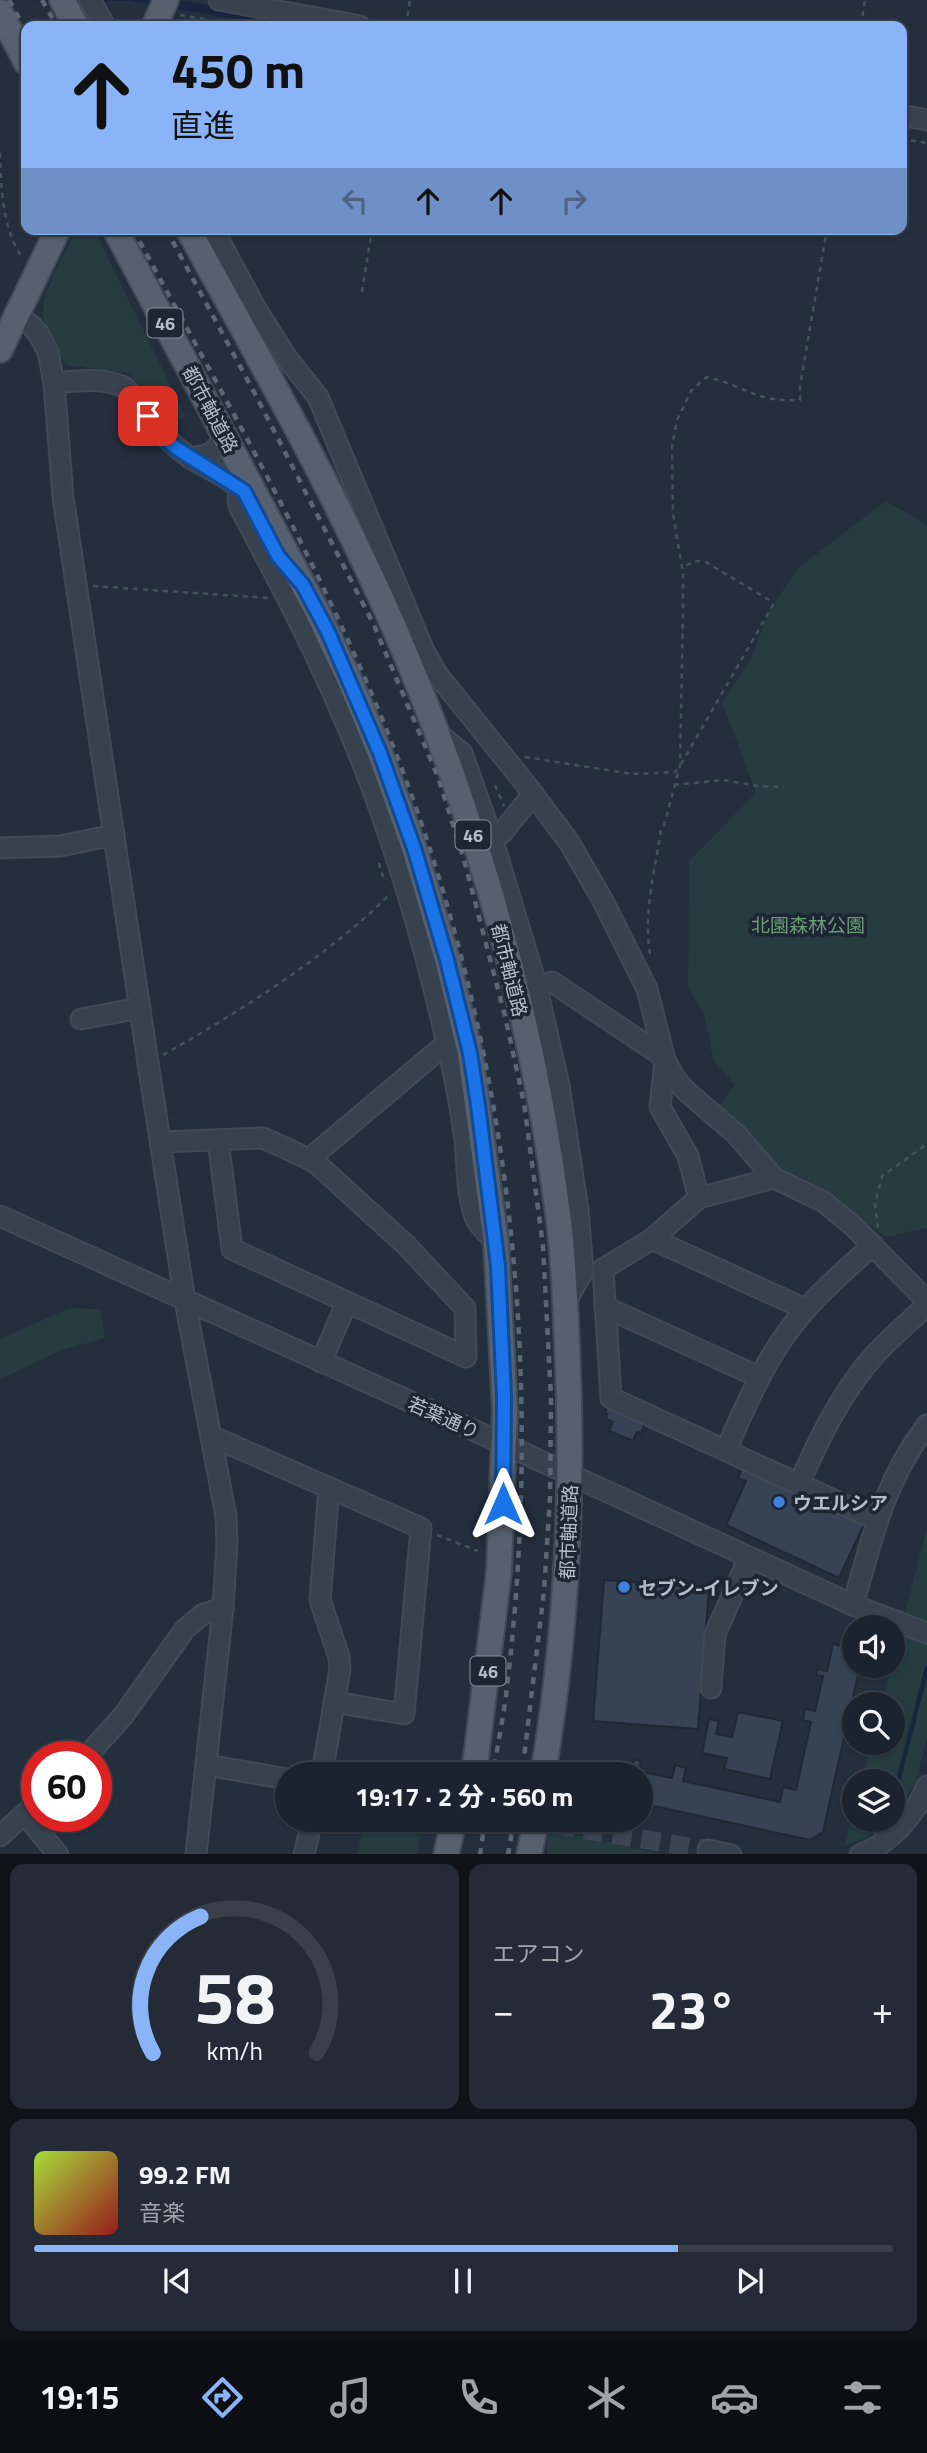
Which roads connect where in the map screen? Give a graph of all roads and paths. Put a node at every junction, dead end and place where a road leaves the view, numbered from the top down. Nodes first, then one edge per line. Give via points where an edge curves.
1 (62, 0) edge
2 (219, 0) edge
3 (410, 0) edge
4 (865, 0) edge
5 (91, 1) edge
6 (0, 12) edge
7 (160, 13) edge
8 (73, 21) edge
9 (102, 21) edge
10 (213, 21) edge
11 (333, 21) edge
12 (407, 21) edge
13 (862, 21) edge
14 (21, 52) edge
15 (907, 117) edge
16 (927, 120) edge
17 (907, 140) edge
18 (927, 143) edge
19 (0, 153) edge
20 (55, 235) edge
21 (119, 235) edge
22 (191, 235) edge
23 (217, 235) edge
24 (371, 235) edge
25 (826, 235) edge
26 (35, 277) junction
27 (362, 292) dead end
28 (16, 317) junction
29 (0, 350) edge
30 (54, 383) junction
31 (219, 424) junction
32 (190, 458) junction
33 (247, 487) junction
34 (682, 567) junction
35 (76, 586) junction
36 (294, 590) junction
37 (318, 613) junction
38 (306, 636) junction
39 (437, 733) junction
40 (506, 760) junction
41 (680, 766) junction
42 (495, 785) dead end
43 (674, 785) junction
44 (784, 787) dead end
45 (533, 794) junction
46 (508, 813) dead end
47 (114, 835) junction
48 (492, 838) junction
49 (0, 848) edge
50 (377, 858) dead end
51 (384, 880) dead end
52 (405, 884) junction
53 (650, 955) dead end
54 (552, 982) dead end
55 (140, 1009) junction
56 (81, 1019) dead end
57 (447, 1043) junction
58 (664, 1059) junction
59 (148, 1063) junction
60 (218, 1140) junction
61 (161, 1142) junction
62 (927, 1144) edge
63 (309, 1159) junction
64 (774, 1178) junction
65 (699, 1198) junction
66 (0, 1216) edge
67 (876, 1236) junction
68 (652, 1240) junction
69 (496, 1242) junction
70 (185, 1301) junction
71 (347, 1302) junction
72 (565, 1303) junction
73 (927, 1303) edge
74 (605, 1307) junction
75 (805, 1309) junction
76 (321, 1362) junction
77 (759, 1377) junction
78 (927, 1425) edge
79 (211, 1436) junction
80 (504, 1444) junction
81 (726, 1450) junction
82 (570, 1476) junction
83 (799, 1484) junction
84 (329, 1488) junction
85 (877, 1520) junction
86 (421, 1528) junction
87 (478, 1551) dead end
88 (749, 1558) junction
89 (853, 1605) junction
90 (223, 1608) junction
91 (927, 1633) edge
92 (558, 1674) junction
93 (709, 1679) dead end
94 (334, 1702) junction
95 (100, 1741) edge
96 (324, 1762) edge
97 (475, 1762) edge
98 (545, 1762) edge
99 (552, 1762) edge
100 (207, 1765) junction
101 (275, 1777) edge
102 (926, 1792) edge
103 (21, 1817) edge
104 (45, 1832) edge
105 (309, 1832) edge
106 (451, 1832) edge
107 (465, 1832) edge
108 (534, 1832) edge
109 (545, 1832) edge
110 (0, 1836) edge
111 (708, 1850) dead end
112 (58, 1854) edge
113 (196, 1854) edge
114 (303, 1854) edge
115 (446, 1854) edge
116 (462, 1854) edge
117 (529, 1854) edge
118 (542, 1854) edge
119 (731, 1854) edge
120 (860, 1854) edge

1 - 8 main road
2 - 11 street
3 - 12 path
4 - 13 path
5 - 9 street
6 - 14 main road
7 - 10 path
15 - 16 street
17 - 18 path
19 - 26 path via 5,218 12,242
20 - 26 main road
21 - 31 main road, 都市軸道路 / 46
22 - 39 main road, 都市軸道路 / 46 via 355,545
23 - 40 street via 256,309 318,397 424,652
24 - 27 path
25 - 34 path via 800,400 780,402 707,377 691,391 677,420 672,447 673,514
26 - 28 main road
28 - 29 main road
28 - 30 street via 37,332 48,352
30 - 32 street via 96,380 124,387 164,438
30 - 35 street
31 - 32 street via 221,443 204,456
31 - 33 main road, 都市軸道路 / 46
32 - 33 street
33 - 36 main road, 都市軸道路 / 46
34 - 41 path
34 - 41 path via 704,561 773,605
35 - 36 path via 262,599
35 - 47 street
36 - 37 main road, 都市軸道路 / 46
36 - 38 street
37 - 38 street
37 - 69 main road, 都市軸道路 / 46 via 380,753 435,913 470,1053
38 - 52 street via 364,768
39 - 48 street via 462,753
39 - 72 main road, 都市軸道路 / 46 via 471,828 526,1031 559,1217
40 - 41 path via 515,755 640,775 675,772
40 - 45 street
41 - 43 path
42 - 46 path
43 - 44 path via 723,780
43 - 53 path via 661,830 649,905
45 - 48 street via 502,833
45 - 58 street via 569,842 636,965
47 - 49 street via 60,846
47 - 55 street
48 - 72 street via 535,980 559,1085 583,1271
50 - 51 path
52 - 57 street
52 - 59 path via 396,887 344,936 201,1033
54 - 58 street
55 - 56 street
55 - 59 street
57 - 63 street
57 - 69 street via 474,1214
58 - 64 street via 686,1091 736,1134
58 - 65 street via 660,1107 688,1156
59 - 61 street
60 - 61 street
60 - 63 street via 263,1138
60 - 71 street via 232,1249
61 - 70 street
62 - 67 path via 881,1176 875,1205
63 - 71 street via 406,1245 465,1308 466,1357
64 - 65 street
64 - 67 street via 824,1202 855,1227
65 - 68 street
66 - 70 street, 若葉通り
67 - 73 street
67 - 75 street
68 - 74 street via 604,1269
68 - 75 street
69 - 80 main road, 都市軸道路 / 46
70 - 76 street, 若葉通り
70 - 79 street
71 - 76 street
72 - 82 main road, 都市軸道路 / 46
73 - 83 street via 850,1385
74 - 77 street
74 - 81 street via 611,1398
75 - 77 street
76 - 80 street, 若葉通り
77 - 81 street
78 - 85 street via 897,1470
79 - 84 street
79 - 90 street via 226,1516
80 - 82 street, 若葉通り
80 - 97 main road, 都市軸道路 / 46 via 499,1571
81 - 83 street
82 - 88 street, 若葉通り
82 - 92 main road, 都市軸道路 / 46
83 - 85 street
84 - 86 street
84 - 94 street via 320,1600 339,1657
85 - 89 street
86 - 87 path
86 - 94 street via 404,1714
88 - 89 street, 若葉通り
88 - 93 street via 713,1624
89 - 91 street, 若葉通り
90 - 95 street via 193,1620
90 - 100 street
92 - 98 main road, 都市軸道路 / 46
92 - 99 main road, 46
94 - 96 street
100 - 101 street
100 - 113 street
102 - 120 street via 890,1838
103 - 110 street
104 - 112 street
105 - 114 street
106 - 115 main road
107 - 116 main road
108 - 117 main road
109 - 118 main road
111 - 119 street

